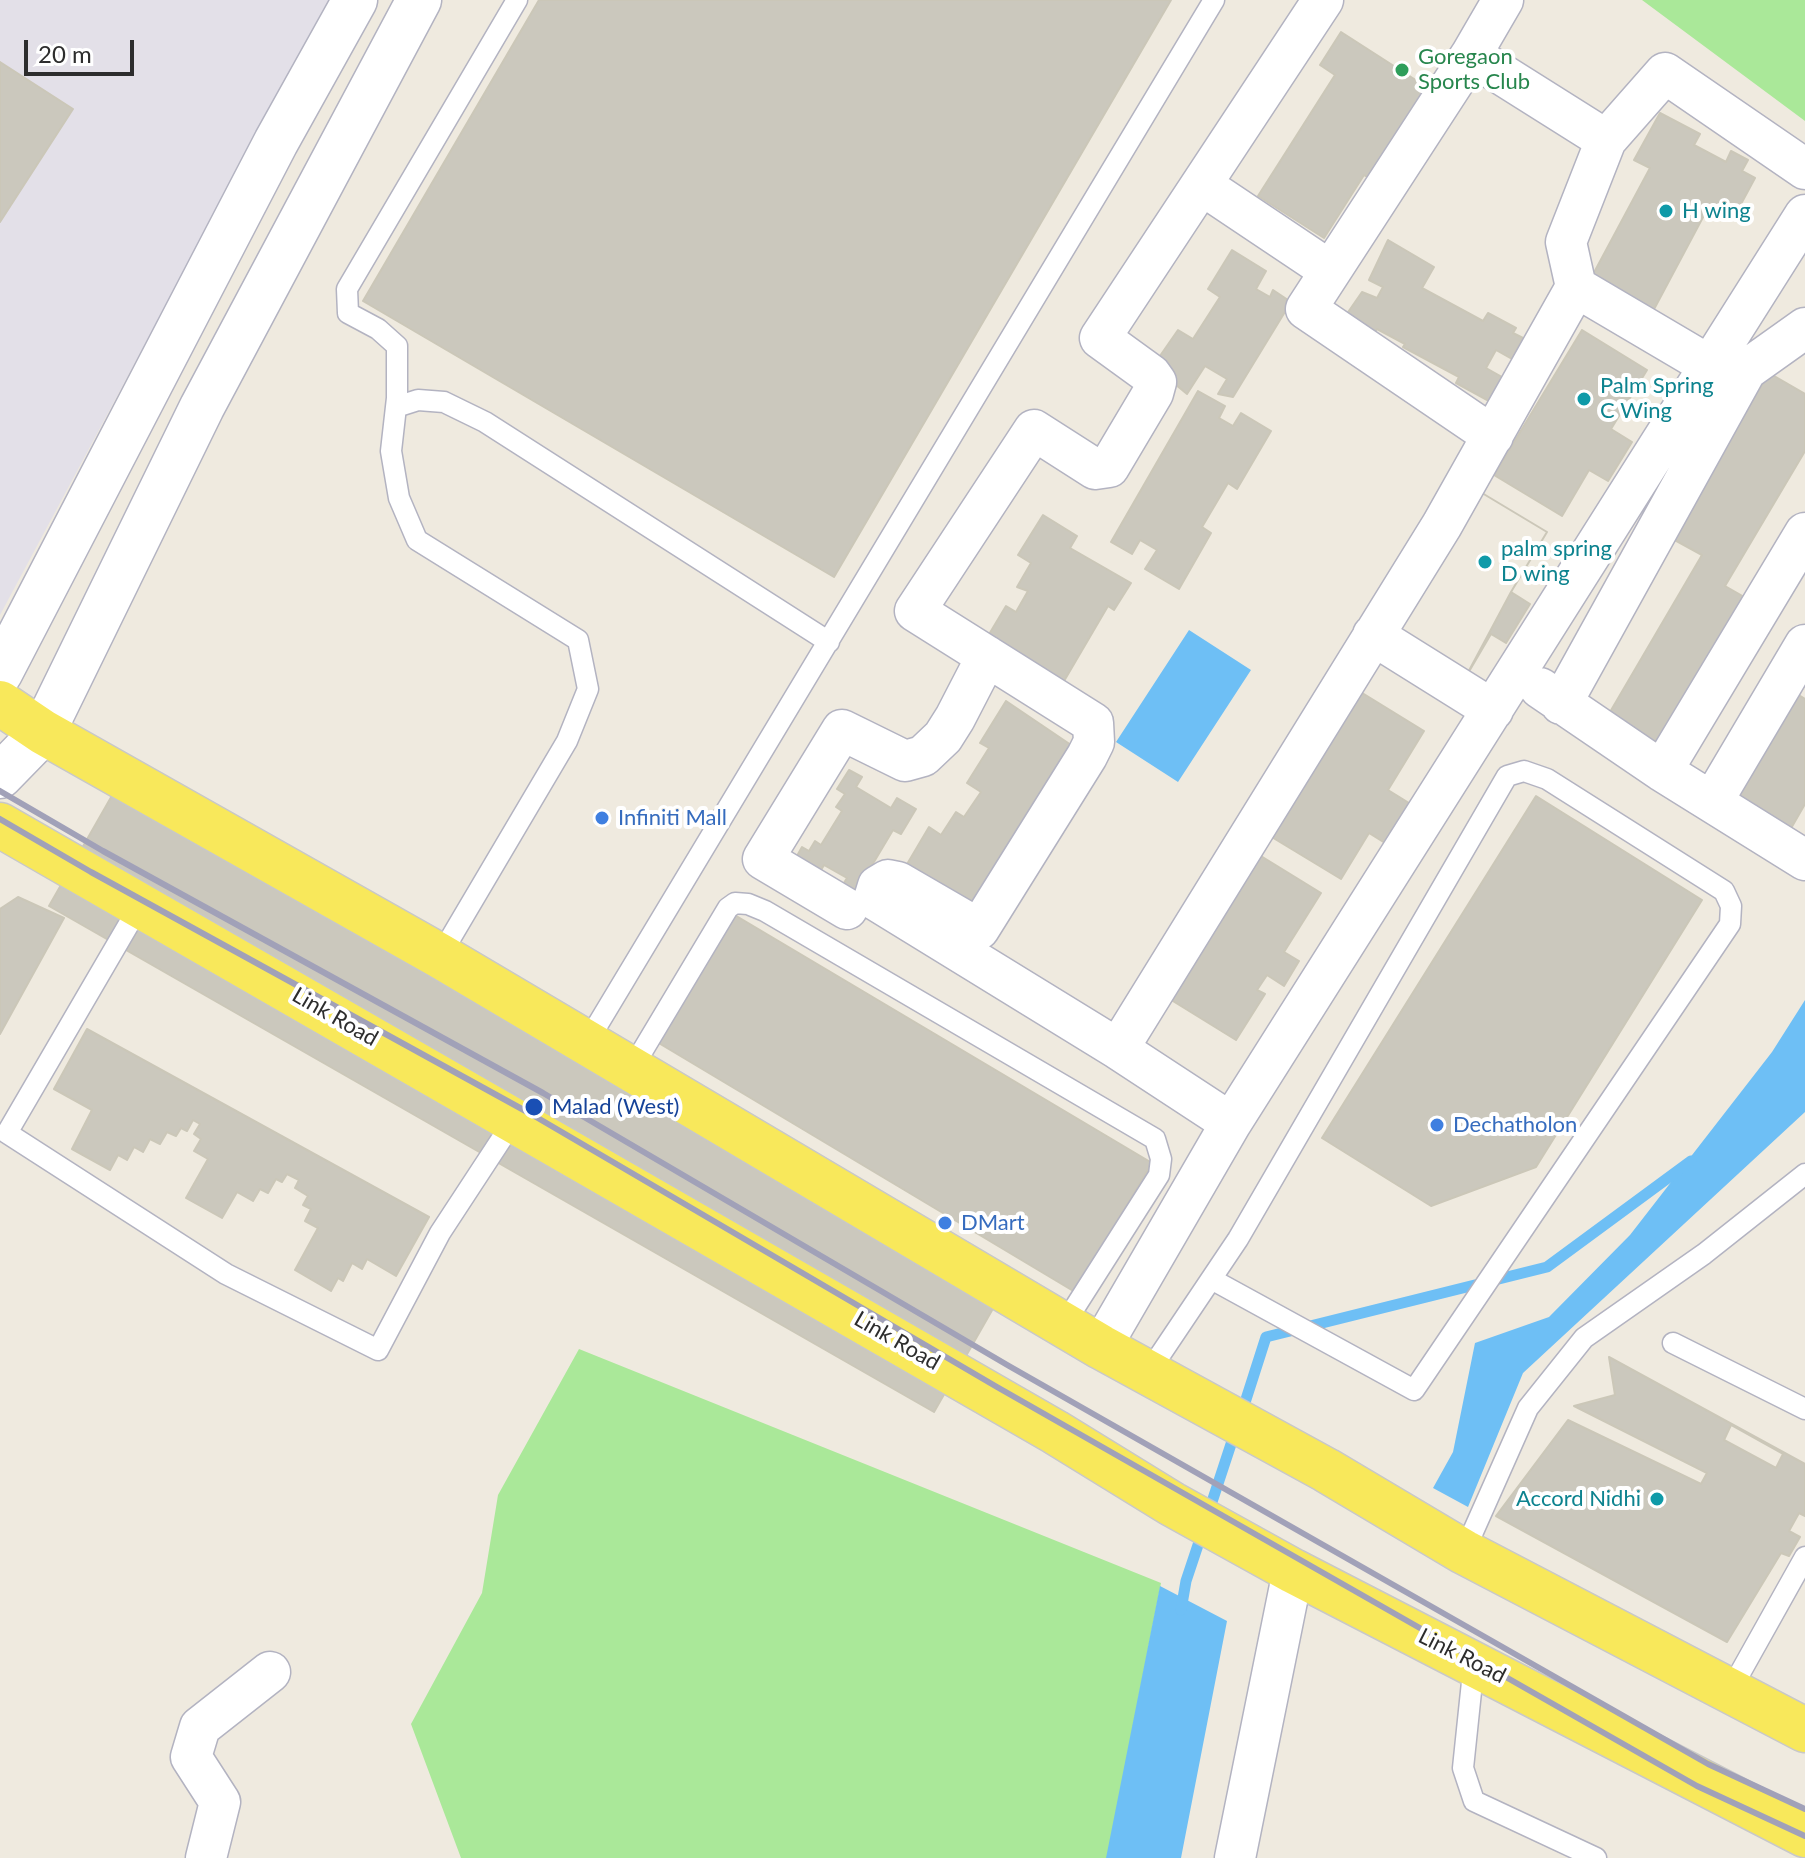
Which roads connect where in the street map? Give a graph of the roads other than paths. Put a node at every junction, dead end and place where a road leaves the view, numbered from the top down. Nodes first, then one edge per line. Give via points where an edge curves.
1 (355, 0) edge
2 (419, 0) edge
3 (517, 0) edge
4 (1214, 0) edge
5 (1323, 0) edge
6 (1503, 0) edge
7 (1471, 55) junction
8 (1606, 140) junction
9 (276, 142) junction
10 (1805, 169) edge
11 (329, 170) junction
12 (1202, 185) junction
13 (1805, 215) edge
14 (1329, 270) junction
15 (1576, 287) junction
16 (1805, 328) edge
17 (1710, 366) junction
18 (396, 407) junction
19 (1493, 436) junction
20 (1805, 533) edge
21 (1373, 635) junction
22 (829, 642) junction
23 (1805, 645) edge
24 (987, 656) junction
25 (1518, 671) junction
26 (0, 673) edge
27 (0, 703) edge
28 (1561, 704) junction
29 (1493, 710) junction
30 (43, 732) junction
31 (1662, 771) junction
32 (0, 776) edge
33 (1712, 802) junction
34 (0, 825) edge
35 (1805, 860) edge
36 (140, 905) junction
37 (847, 909) dead end
38 (440, 956) junction
39 (586, 1044) junction
40 (1118, 1049) junction
41 (631, 1070) junction
42 (514, 1120) junction
43 (1231, 1123) junction
44 (1805, 1174) edge
45 (1213, 1280) junction
46 (1063, 1326) junction
47 (1673, 1343) dead end
48 (1101, 1347) junction
49 (1157, 1378) junction
50 (1805, 1409) edge
51 (1464, 1552) junction
52 (1805, 1557) edge
53 (1293, 1571) junction
54 (1474, 1663) junction
55 (270, 1672) dead end
56 (1730, 1691) junction
57 (1805, 1730) edge
58 (1805, 1835) edge
59 (206, 1858) edge
60 (1235, 1858) edge
61 (1596, 1858) edge

1 - 9 street
2 - 11 street
3 - 18 lane via 347,289 348,313 397,346
4 - 22 lane
5 - 12 street
6 - 7 street
7 - 8 street
7 - 14 street
8 - 10 street via 1665,73
8 - 15 street via 1566,242
9 - 11 street
9 - 26 street
11 - 30 street via 202,407
12 - 14 street
12 - 24 street via 1100,338 1156,382 1109,467 1095,469 1034,430 915,611
13 - 17 street
14 - 19 street via 1306,309
15 - 17 street
15 - 19 street
16 - 28 street via 1746,370
17 - 25 street
18 - 22 lane via 418,400 444,402 485,422
18 - 38 lane via 391,451 399,498 417,540 578,640 588,689 567,741
19 - 21 street
20 - 31 street
21 - 29 street
21 - 40 street
22 - 39 lane
23 - 33 street
24 - 37 street via 943,737 923,756 905,761 842,730 763,859
24 - 40 street via 1093,723 1094,742 979,929 898,882 878,886 874,899
25 - 28 street
25 - 29 street
27 - 30 main road
28 - 31 street
29 - 43 street
30 - 32 street
30 - 38 main road
31 - 33 street
33 - 35 street
34 - 36 main road, Link Road
36 - 42 main road, Link Road
36 - 42 lane via 7,1133 226,1274 378,1350 440,1233
38 - 39 main road
39 - 41 main road
40 - 43 street
41 - 46 main road
41 - 46 lane via 728,908 748,904 1155,1139 1159,1175
42 - 53 main road, Link Road
43 - 48 street
44 - 51 lane via 1704,1254 1584,1338 1528,1408
45 - 45 lane via 1507,776 1524,771 1547,779 1724,891 1731,906 1730,924 1414,1390
45 - 49 lane
46 - 48 main road
47 - 50 lane
48 - 49 main road
49 - 51 main road
51 - 56 main road
52 - 56 lane
53 - 54 main road, Link Road
53 - 60 street
54 - 58 main road, Link Road
54 - 61 lane via 1463,1768 1474,1801
55 - 59 street via 200,1727 191,1757 220,1802
56 - 57 main road

